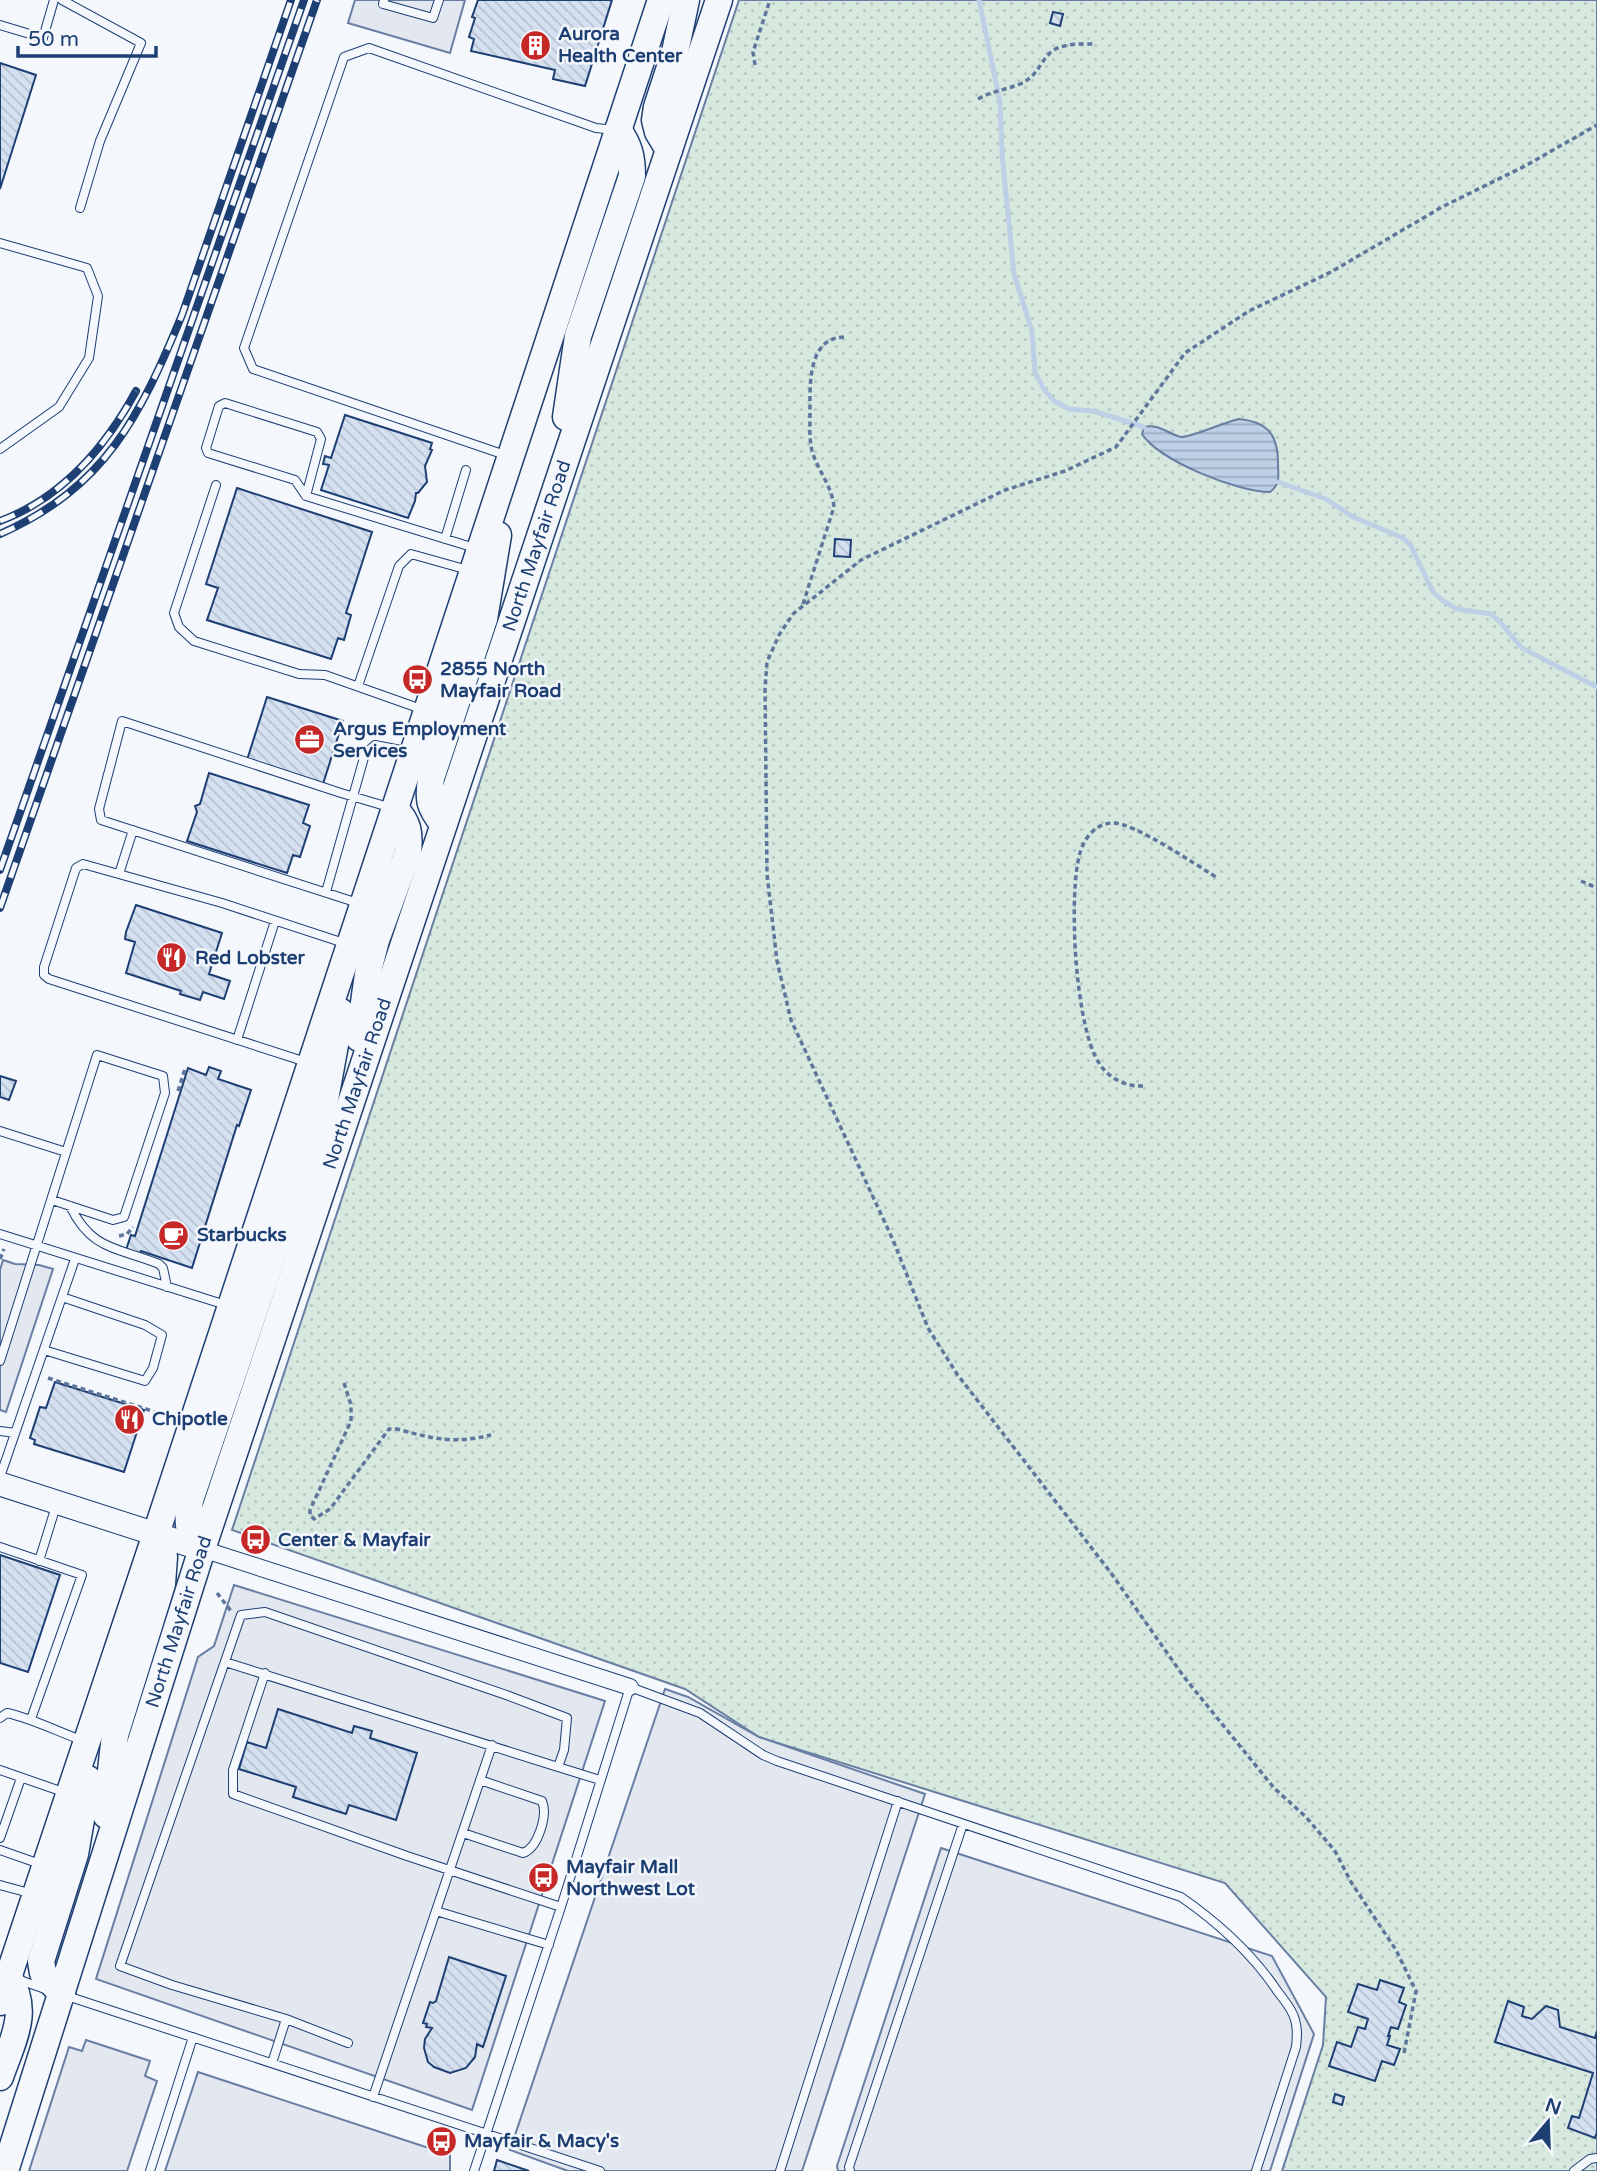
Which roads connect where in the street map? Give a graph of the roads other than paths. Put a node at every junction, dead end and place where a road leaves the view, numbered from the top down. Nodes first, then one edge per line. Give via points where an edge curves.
1 (54, 0) edge
2 (62, 0) edge
3 (384, 0) edge
4 (439, 0) edge
5 (661, 0) edge
6 (686, 0) edge
7 (719, 0) edge
8 (0, 25) edge
9 (618, 130) junction
10 (670, 150) junction
11 (80, 208) dead end
12 (0, 243) edge
13 (0, 449) edge
14 (511, 457) junction
15 (466, 470) dead end
16 (216, 485) dead end
17 (555, 487) junction
18 (306, 495) junction
19 (445, 539) junction
20 (477, 561) junction
21 (358, 687) junction
22 (427, 711) junction
23 (413, 752) junction
24 (352, 797) junction
25 (395, 809) junction
26 (443, 824) junction
27 (133, 830) junction
28 (119, 874) junction
29 (326, 892) junction
30 (363, 905) junction
31 (275, 921) junction
32 (350, 945) junction
33 (237, 1040) junction
34 (311, 1064) junction
35 (350, 1102) junction
36 (0, 1131) edge
37 (66, 1152) junction
38 (52, 1200) junction
39 (70, 1206) junction
40 (0, 1234) edge
41 (38, 1246) junction
42 (75, 1259) junction
43 (167, 1287) junction
44 (62, 1297) junction
45 (231, 1307) junction
46 (44, 1350) junction
47 (0, 1361) edge
48 (0, 1431) edge
49 (15, 1433) junction
50 (0, 1477) edge
51 (0, 1484) edge
52 (57, 1503) junction
53 (156, 1534) junction
54 (0, 1547) edge
55 (202, 1549) junction
56 (39, 1560) junction
57 (225, 1662) junction
58 (265, 1673) junction
59 (630, 1687) junction
60 (98, 1707) junction
61 (0, 1718) edge
62 (31, 1718) junction
63 (87, 1742) junction
64 (492, 1745) junction
65 (558, 1767) junction
66 (0, 1770) edge
67 (21, 1778) junction
68 (480, 1780) junction
69 (600, 1780) junction
70 (77, 1797) junction
71 (898, 1801) junction
72 (963, 1824) junction
73 (463, 1833) junction
74 (0, 1838) edge
75 (0, 1850) edge
76 (45, 1866) junction
77 (450, 1870) junction
78 (98, 1879) junction
79 (0, 1885) edge
80 (36, 1895) junction
81 (561, 1907) junction
82 (436, 1911) junction
83 (549, 1945) junction
84 (4, 1975) edge
85 (62, 1994) junction
86 (0, 2002) edge
87 (286, 2019) junction
88 (193, 2037) junction
89 (348, 2043) dead end
90 (272, 2063) junction
91 (0, 2077) edge
92 (373, 2096) junction
93 (485, 2133) junction
94 (1597, 2158) edge
95 (5, 2171) edge
96 (150, 2171) edge
97 (474, 2171) edge
98 (600, 2171) edge
99 (780, 2171) edge
100 (850, 2171) edge
101 (1256, 2171) edge
102 (1574, 2171) edge

1 - 8 lane via 43,38
2 - 11 lane via 141,43 100,141
3 - 4 lane via 383,4 433,18
5 - 9 main road
6 - 10 main road via 676,52 654,120
7 - 10 main road, North Mayfair Road
9 - 14 main road
9 - 14 lane via 596,128 369,48 344,57 244,348 253,369
9 - 17 main road via 632,158 632,176 578,336
10 - 17 main road, North Mayfair Road
12 - 13 lane via 87,268 98,296 89,358 59,407
14 - 20 main road
14 - 26 main road via 484,619 431,778 431,809
15 - 19 lane
16 - 21 lane via 174,613 179,627 194,642
17 - 26 main road, North Mayfair Road
18 - 18 lane via 295,480 208,453 219,407 225,403 317,432 321,439
18 - 19 lane
19 - 20 lane
20 - 21 lane via 411,554 399,566
20 - 22 main road
21 - 22 lane
22 - 23 main road
23 - 24 lane via 370,748
23 - 25 main road
24 - 25 lane
24 - 27 lane via 122,721 99,816
24 - 29 lane
25 - 30 main road
25 - 35 main road via 406,820 408,852 369,967
26 - 35 main road, North Mayfair Road
27 - 28 lane
27 - 29 lane
28 - 31 lane
28 - 33 lane via 82,864 76,868 44,975
29 - 30 lane
30 - 32 main road
31 - 32 lane
31 - 33 lane
32 - 34 main road
32 - 55 main road via 324,1105 190,1500 188,1522
33 - 34 lane
34 - 45 main road
35 - 55 main road, North Mayfair Road
36 - 37 lane
37 - 38 lane
37 - 39 lane via 97,1055 163,1076 165,1093 124,1217 113,1220
38 - 39 lane
38 - 41 lane
39 - 43 lane via 87,1234 99,1242 159,1264
40 - 41 lane
41 - 42 lane
41 - 47 lane
42 - 43 lane
42 - 44 lane
43 - 45 lane
44 - 46 lane
44 - 46 lane via 162,1335 153,1368 145,1381
45 - 53 main road
46 - 49 lane
48 - 49 lane
49 - 50 lane
51 - 52 street
52 - 53 street
52 - 56 lane
53 - 55 street
53 - 60 main road
53 - 78 main road via 164,1557 162,1584 115,1735
54 - 56 lane
55 - 59 street
55 - 78 main road, North Mayfair Road
56 - 62 lane via 82,1575
57 - 58 lane
57 - 65 lane via 241,1615 265,1612 567,1718
57 - 87 lane via 120,1966
58 - 64 lane
58 - 77 lane via 233,1770 233,1794
59 - 69 lane
59 - 71 lane via 700,1713 777,1761
60 - 63 main road
60 - 70 main road
61 - 62 lane via 7,1713
62 - 63 lane
63 - 70 main road
64 - 65 lane
64 - 68 lane
65 - 69 lane
66 - 67 lane
67 - 70 lane
67 - 74 lane
68 - 73 lane
68 - 73 lane via 542,1801 545,1808 535,1843 523,1853
69 - 81 lane
70 - 76 main road
70 - 85 main road via 75,1854 41,1961 43,1973
71 - 72 lane
71 - 99 lane
72 - 100 lane
72 - 101 lane via 1181,1897 1243,1947 1294,2016 1297,2031 1296,2047
73 - 77 lane
75 - 76 lane
76 - 80 main road
77 - 81 lane
77 - 82 lane
78 - 85 main road, North Mayfair Road
79 - 80 lane
80 - 84 main road
81 - 83 lane
82 - 83 lane
82 - 92 lane
83 - 93 lane
84 - 85 lane
84 - 86 main road
84 - 91 main road via 17,1989 20,2008
85 - 88 lane
85 - 95 main road, North Mayfair Road
87 - 89 lane
87 - 90 lane
88 - 90 lane
88 - 96 lane
90 - 92 lane
92 - 93 lane
93 - 97 lane
93 - 98 lane
94 - 102 lane

